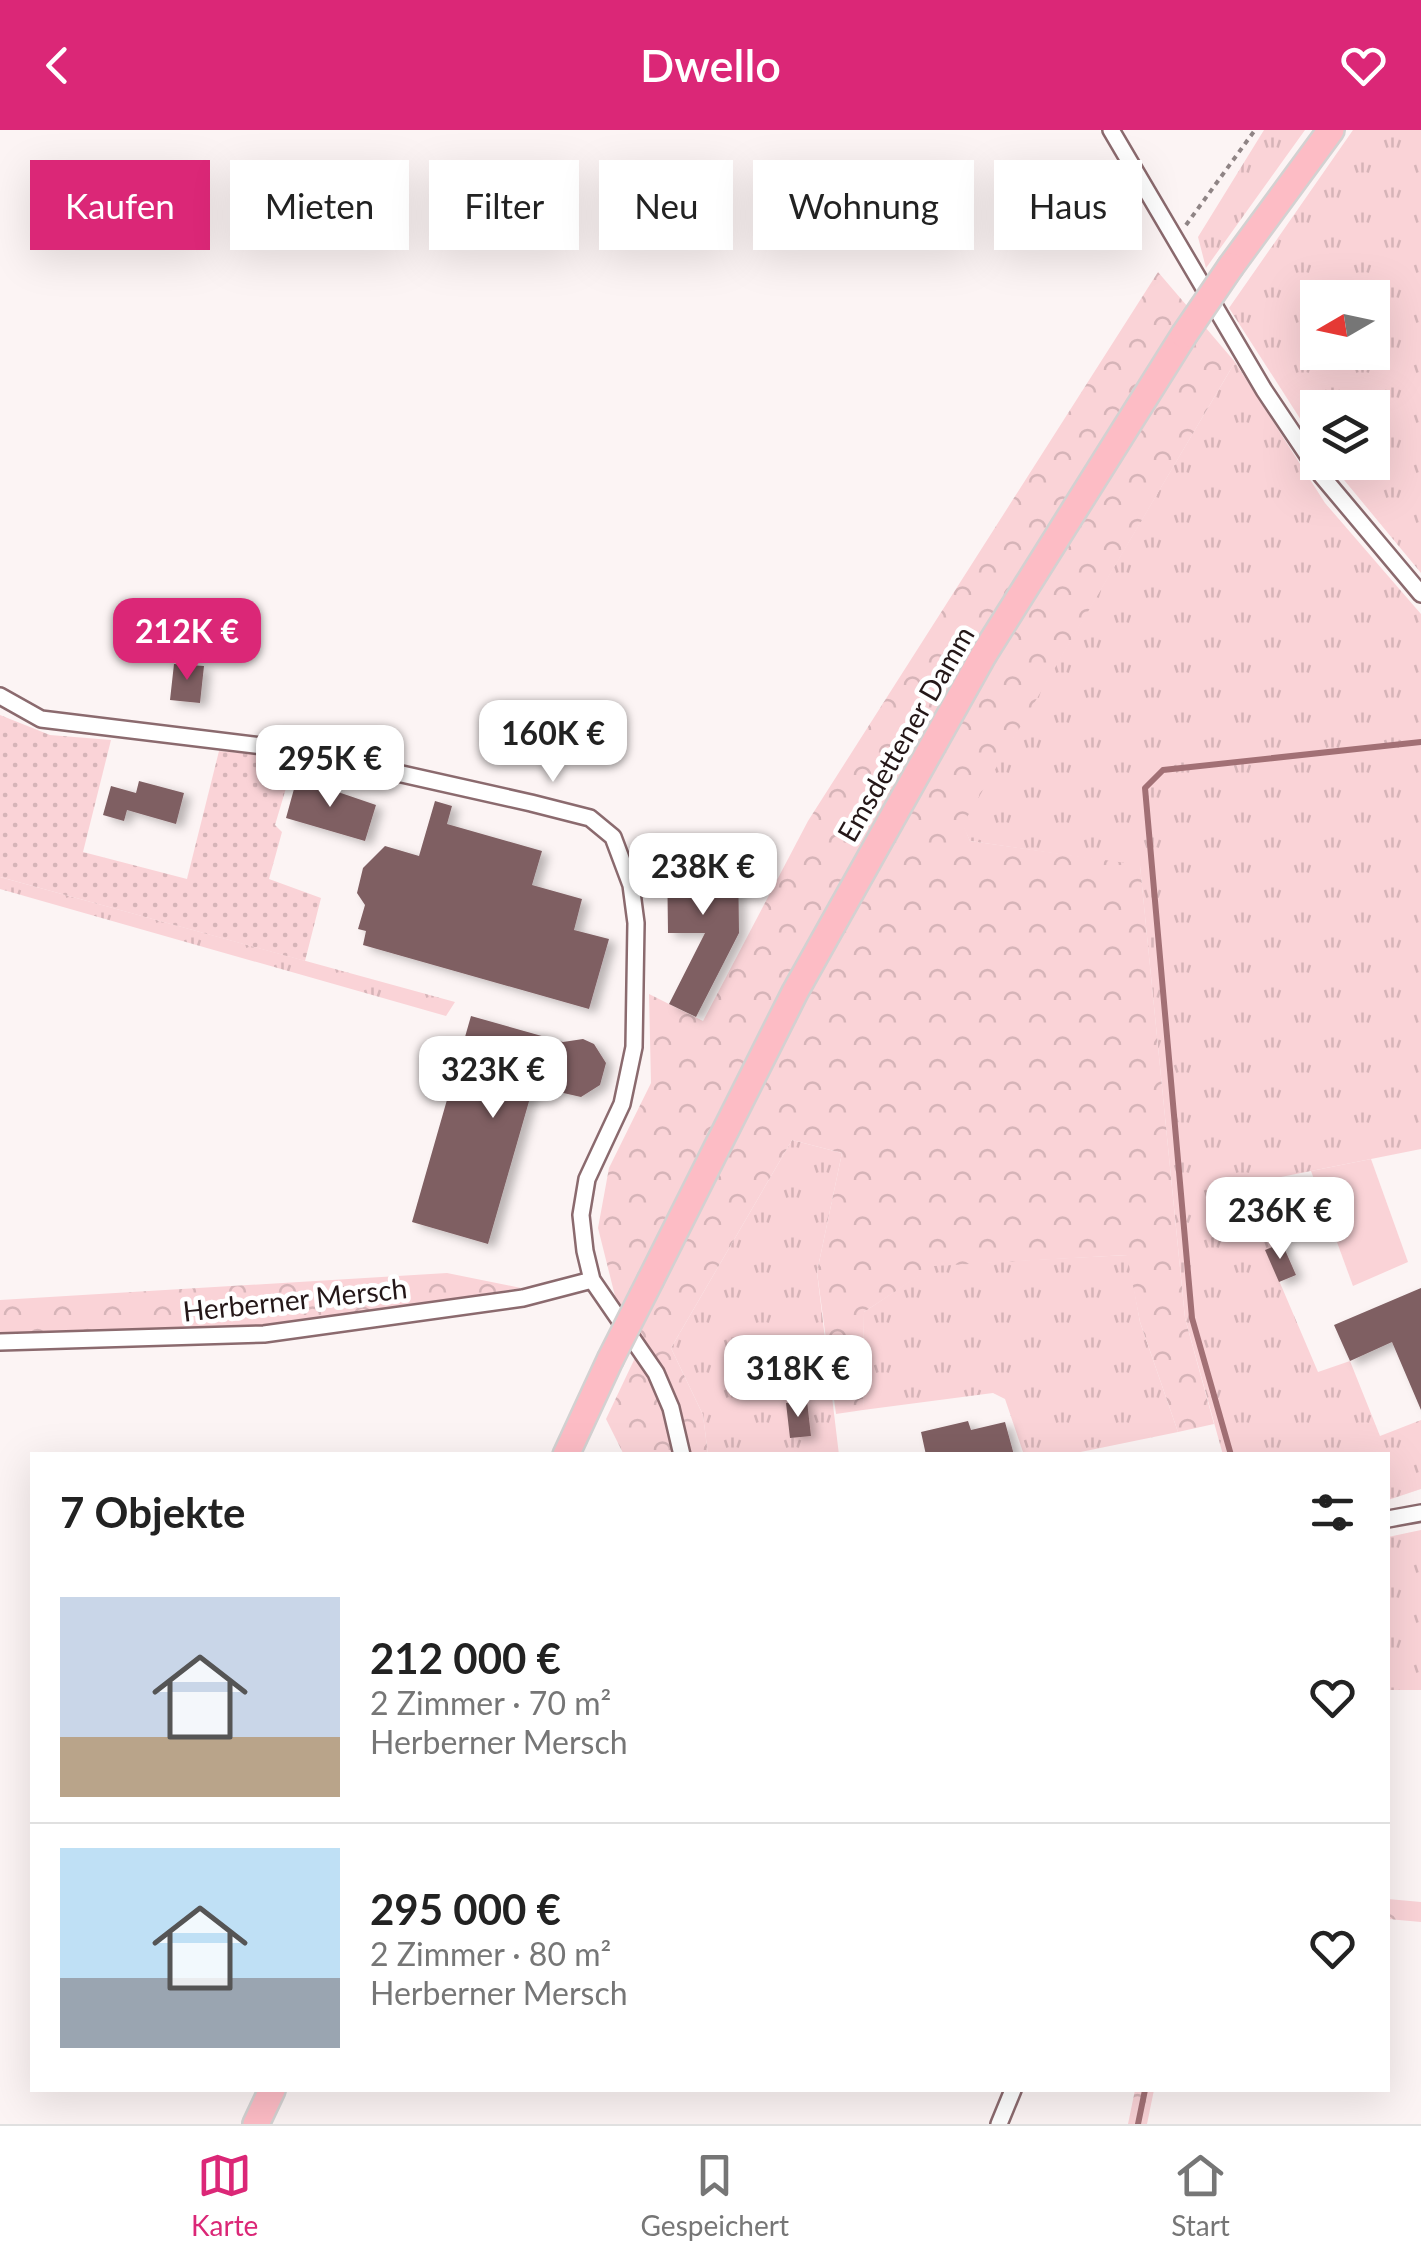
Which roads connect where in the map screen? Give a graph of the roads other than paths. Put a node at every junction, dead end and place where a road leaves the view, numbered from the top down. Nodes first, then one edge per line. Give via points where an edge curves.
1 (1110, 130) edge
2 (1330, 130) edge
3 (1421, 594) edge
4 (0, 696) edge
5 (592, 1280) junction
6 (0, 1342) edge
7 (567, 1452) edge
8 (681, 1452) edge
9 (1421, 1513) edge
10 (1390, 1519) edge
11 (271, 2092) edge
12 (1013, 2092) edge
13 (256, 2124) edge
14 (999, 2124) edge

1 - 3 street via 1218,319 1321,475
2 - 7 main road, Emsdettener Damm, bridge via 1184,335 975,671 795,992
4 - 5 street via 41,718 295,750 513,799 590,818 613,837 636,923 634,1047 622,1104 587,1179 581,1215
5 - 6 street, Herberner Mersch via 524,1298 264,1334
5 - 8 street via 656,1373
9 - 10 street
11 - 13 main road
12 - 14 street

